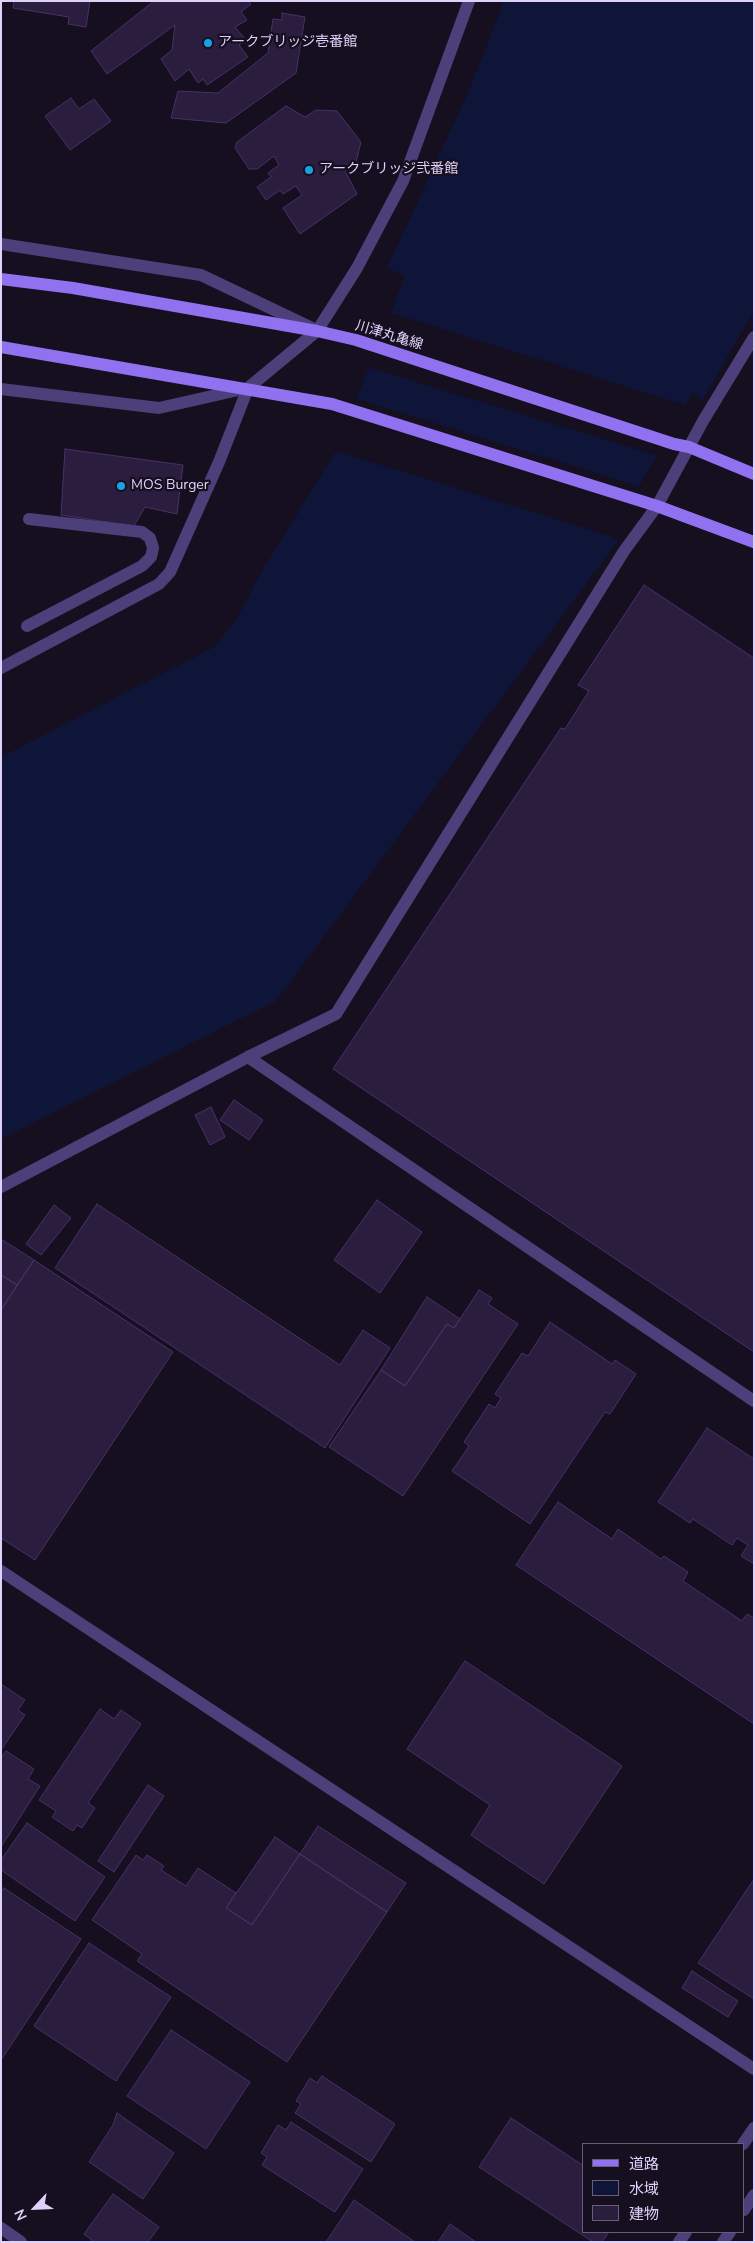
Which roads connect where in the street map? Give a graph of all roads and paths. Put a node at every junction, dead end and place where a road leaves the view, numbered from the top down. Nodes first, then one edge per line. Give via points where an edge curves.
1 (469, 1) edge
2 (1, 244) edge
3 (1, 279) edge
4 (317, 331) junction
5 (754, 337) edge
6 (1, 347) edge
7 (248, 388) junction
8 (1, 389) edge
9 (689, 447) junction
10 (754, 474) edge
11 (657, 506) junction
12 (29, 518) dead end
13 (754, 542) edge
14 (27, 626) dead end
15 (1, 668) edge
16 (248, 1057) junction
17 (1, 1187) edge
18 (754, 1402) edge
19 (1, 1571) edge
20 (754, 2069) edge
21 (754, 2128) edge
22 (744, 2143) edge
23 (754, 2195) edge
24 (745, 2208) edge
25 (1, 2228) edge
26 (21, 2242) edge

1 - 4 street via 403,181 357,268
2 - 4 street via 201,275
3 - 4 main road, 川津丸亀線 via 73,288
4 - 7 street
4 - 9 main road, 川津丸亀線 via 356,340
5 - 9 street
6 - 7 main road
7 - 8 street via 159,408
7 - 11 main road via 332,404
7 - 15 street via 170,572 159,584
9 - 10 main road, 川津丸亀線
9 - 11 street
11 - 13 main road
11 - 16 street via 624,551 336,1014
12 - 14 street via 142,532 150,538 153,548 142,566
16 - 17 street
16 - 18 street
19 - 20 street
21 - 22 street
23 - 24 street
25 - 26 street

